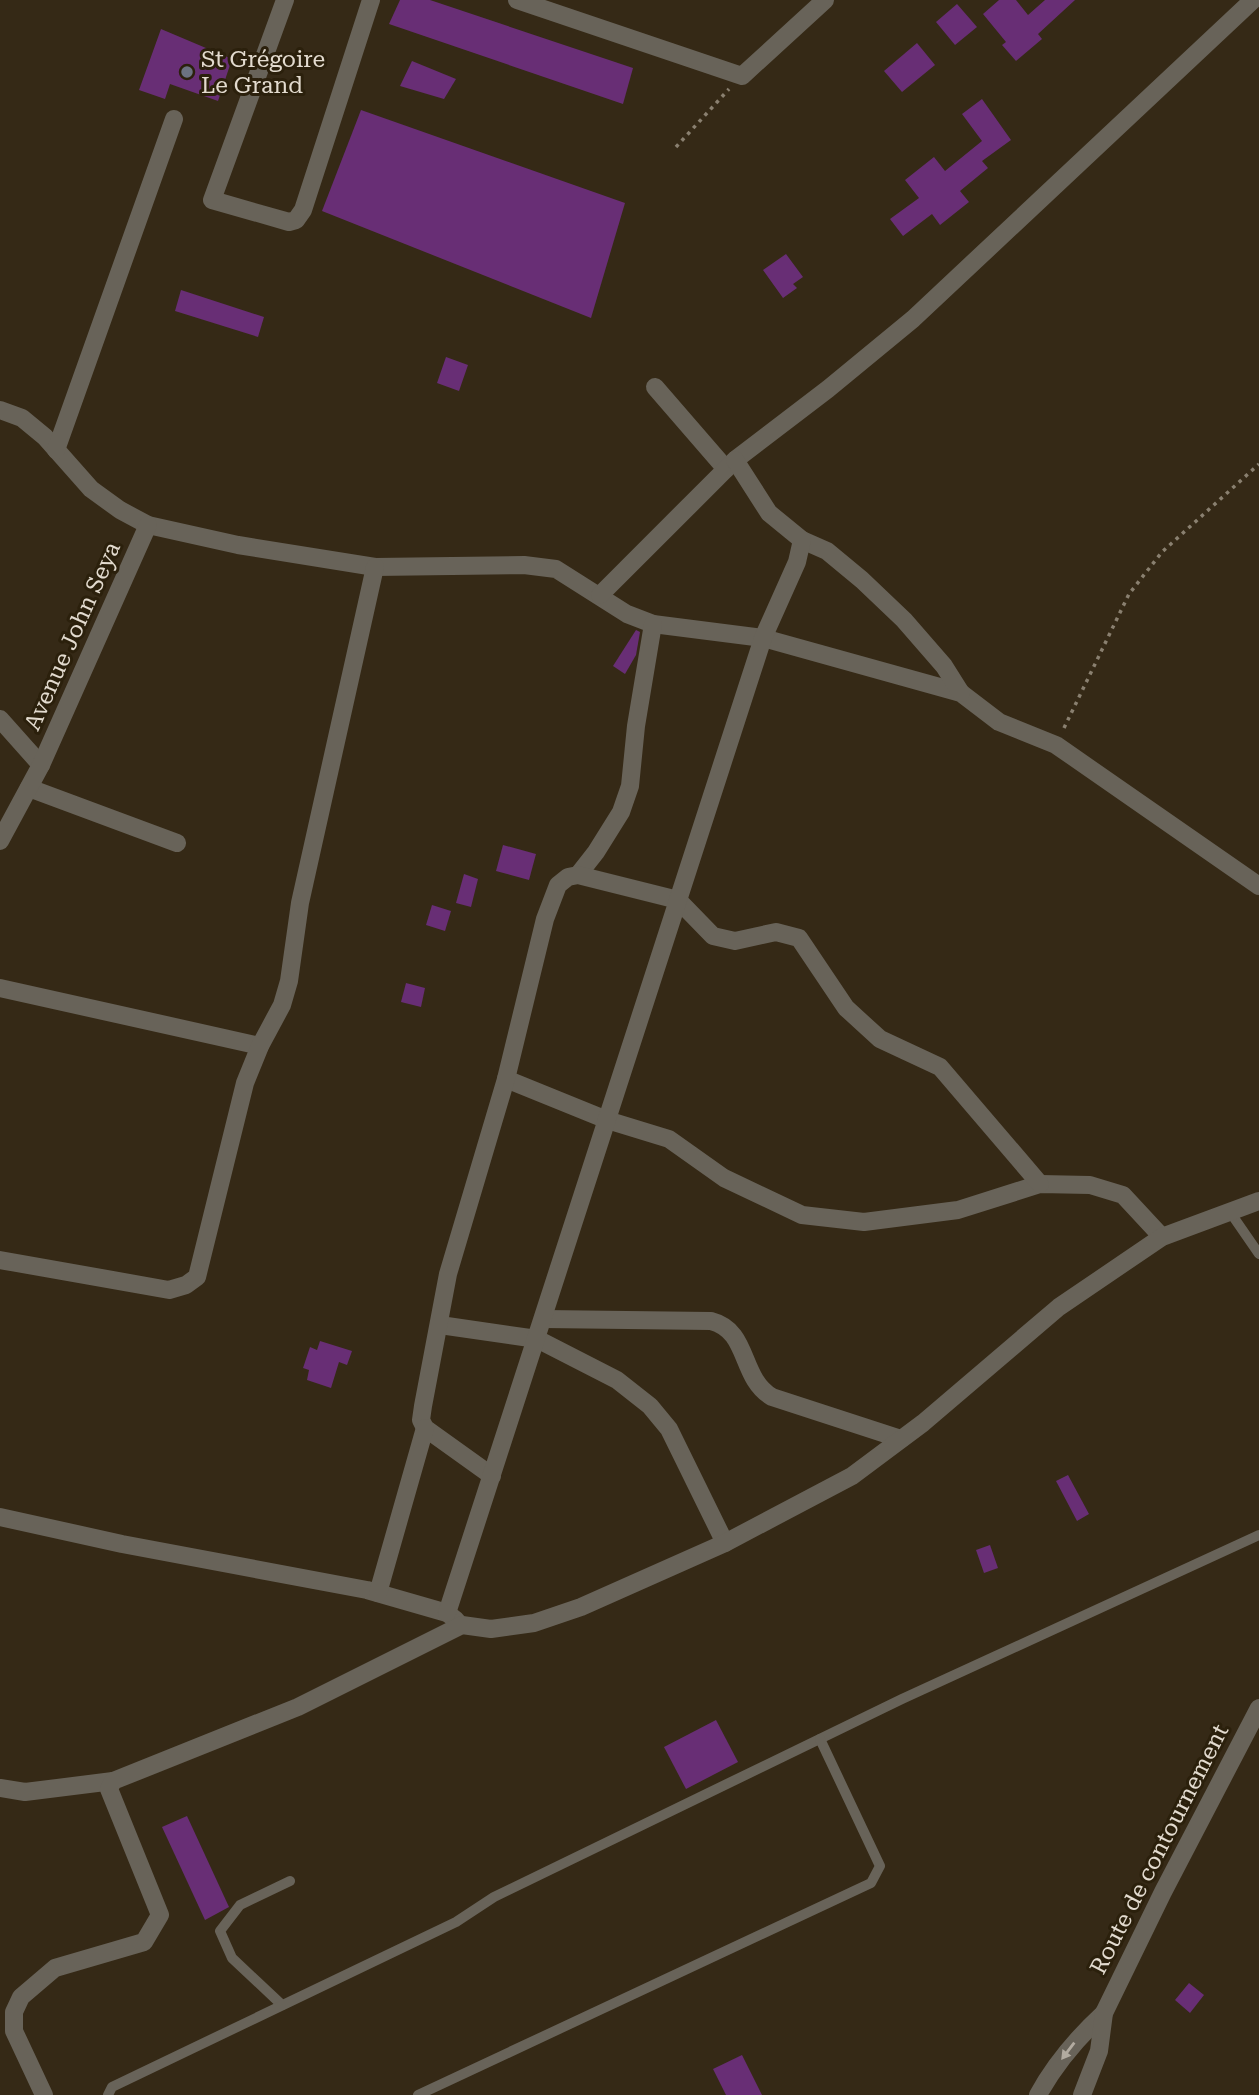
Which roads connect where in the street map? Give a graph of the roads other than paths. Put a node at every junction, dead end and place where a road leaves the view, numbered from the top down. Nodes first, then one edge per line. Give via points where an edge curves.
1 (285, 0) edge
2 (372, 0) edge
3 (517, 0) edge
4 (825, 0) edge
5 (1253, 0) edge
6 (174, 119) dead end
7 (654, 387) dead end
8 (0, 410) edge
9 (56, 450) junction
10 (730, 464) junction
11 (148, 525) junction
12 (802, 540) junction
13 (375, 567) junction
14 (600, 595) junction
15 (653, 624) junction
16 (763, 638) junction
17 (961, 693) junction
18 (0, 719) edge
19 (41, 765) junction
20 (29, 788) junction
21 (0, 841) edge
22 (177, 843) dead end
23 (578, 875) junction
24 (1259, 886) edge
25 (678, 900) junction
26 (0, 988) edge
27 (260, 1046) junction
28 (506, 1079) junction
29 (607, 1120) junction
30 (1040, 1184) junction
31 (1259, 1201) edge
32 (1230, 1212) junction
33 (1162, 1237) junction
34 (1259, 1254) edge
35 (0, 1260) edge
36 (543, 1319) junction
37 (440, 1325) junction
38 (537, 1339) junction
39 (425, 1428) junction
40 (901, 1439) junction
41 (492, 1476) junction
42 (0, 1517) edge
43 (1259, 1535) edge
44 (725, 1543) junction
45 (379, 1593) junction
46 (447, 1613) junction
47 (462, 1625) junction
48 (1259, 1708) edge
49 (820, 1739) junction
50 (113, 1781) junction
51 (0, 1788) edge
52 (290, 1881) dead end
53 (282, 2005) junction
54 (1104, 2013) junction
55 (44, 2095) edge
56 (108, 2095) edge
57 (418, 2095) edge
58 (1038, 2095) edge
59 (1082, 2095) edge

1 - 2 street via 212,200 289,222 303,210
3 - 4 street via 742,76
5 - 10 street via 913,319
6 - 9 street
7 - 10 street
8 - 9 street via 22,418
9 - 11 street via 91,489
10 - 12 street via 769,513
10 - 14 street
11 - 13 street
11 - 19 street, Avenue John Seya
12 - 16 street
12 - 17 street via 827,551 904,620
13 - 14 street via 524,565 556,569
13 - 27 street via 300,903 289,981
14 - 15 street
15 - 16 street
15 - 23 street via 630,786 621,812
16 - 17 street
16 - 25 street
17 - 24 street via 999,722 1056,745
18 - 19 street
19 - 20 street, Avenue John Seya
20 - 21 street, Avenue John Seya
20 - 22 street
23 - 25 street
23 - 28 street via 558,885 545,919
25 - 29 street
25 - 30 street via 713,936 735,941 776,932 799,938 846,1008 880,1040 940,1067
26 - 27 street
27 - 35 street via 245,1083 197,1277 186,1286 169,1290
28 - 29 street
28 - 37 street via 448,1275
29 - 30 street via 669,1139 724,1178 802,1215 864,1222 958,1210
29 - 36 street
30 - 33 street via 1090,1185 1123,1195
31 - 32 street
32 - 33 street
32 - 34 lane
33 - 40 street via 1059,1307
36 - 38 street
36 - 40 street via 724,1324 733,1333 759,1389
37 - 38 street
37 - 39 street via 423,1406
38 - 41 street
38 - 44 street via 617,1380 650,1406 669,1430
39 - 41 street
39 - 45 street
40 - 44 street via 852,1476
41 - 46 street
42 - 45 street
43 - 49 lane
44 - 47 street via 534,1623 491,1629
45 - 46 street
46 - 47 street
47 - 50 street via 298,1707
48 - 54 street, Route de contournement
49 - 53 lane
49 - 57 lane via 880,1866 871,1883
50 - 51 street via 25,1792
50 - 55 street via 109,1789 160,1914 144,1942 55,1968 21,1997 14,2012 14,2031
52 - 53 lane via 240,1905 220,1931 232,1958
53 - 56 lane via 112,2087
54 -> 58 street, Route de contournement via 1082,2033
54 - 59 street, Route de contournement via 1099,2051

